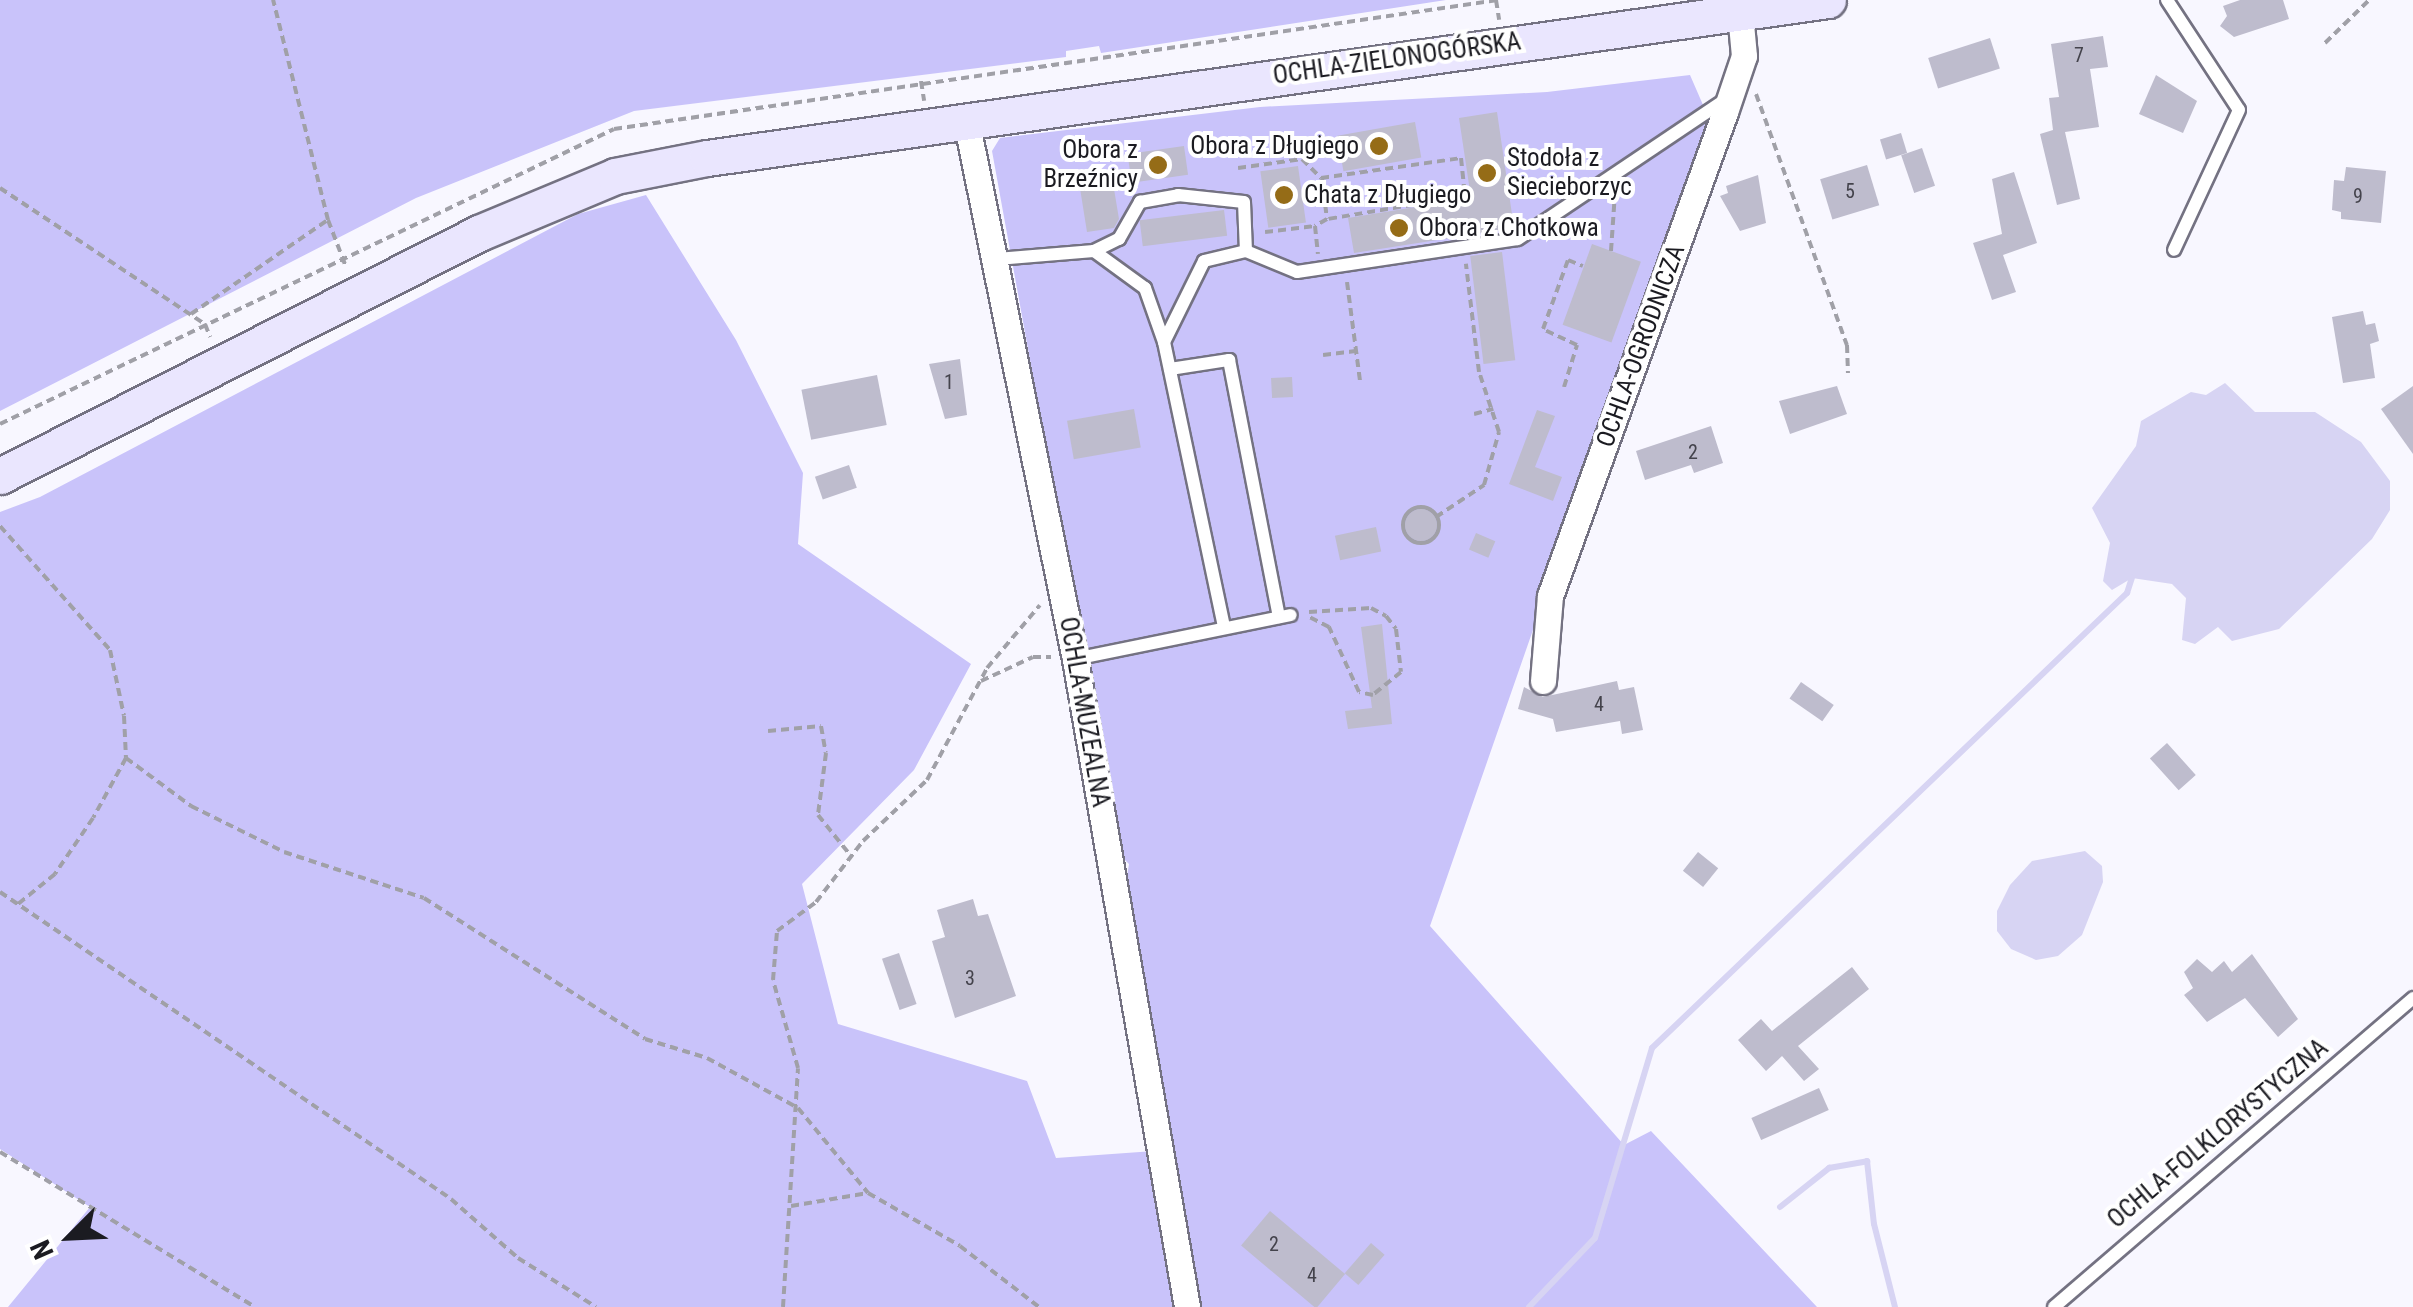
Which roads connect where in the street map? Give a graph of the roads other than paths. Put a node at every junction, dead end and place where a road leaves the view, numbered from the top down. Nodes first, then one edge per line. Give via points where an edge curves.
1 (1828, 0) edge
2 (2167, 0) edge
3 (1740, 12) junction
4 (1731, 96) junction
5 (966, 120) junction
6 (1246, 250) junction
7 (2174, 250) dead end
8 (1094, 251) junction
9 (996, 259) junction
10 (1164, 342) junction
11 (1170, 369) junction
12 (0, 476) edge
13 (1224, 627) junction
14 (1075, 660) junction
15 (1544, 680) dead end
16 (2413, 998) edge
17 (1187, 1307) edge
18 (2054, 1307) edge

1 - 3 street, OCHLA-ZIELONOGÓRSKA
2 - 7 lane via 2239,110
3 - 4 street, OCHLA-OGRODNICZA via 1744,56
3 - 5 street, OCHLA-ZIELONOGÓRSKA
4 - 6 lane via 1523,237 1297,272
4 - 15 street, OCHLA-OGRODNICZA via 1550,596
5 - 9 street, OCHLA-MUZEALNA
5 - 12 street, OCHLA-ZIELONOGÓRSKA via 614,176 516,215
6 - 8 lane via 1244,202 1178,195 1140,202 1119,239
6 - 10 lane via 1204,261
8 - 9 lane
8 - 10 lane via 1145,288
9 - 14 street, OCHLA-MUZEALNA
10 - 11 lane
11 - 13 lane
11 - 13 lane via 1229,360 1290,615
13 - 14 lane
14 - 17 street, OCHLA-MUZEALNA
16 - 18 lane, OCHLA-FOLKLORYSTYCZNA

